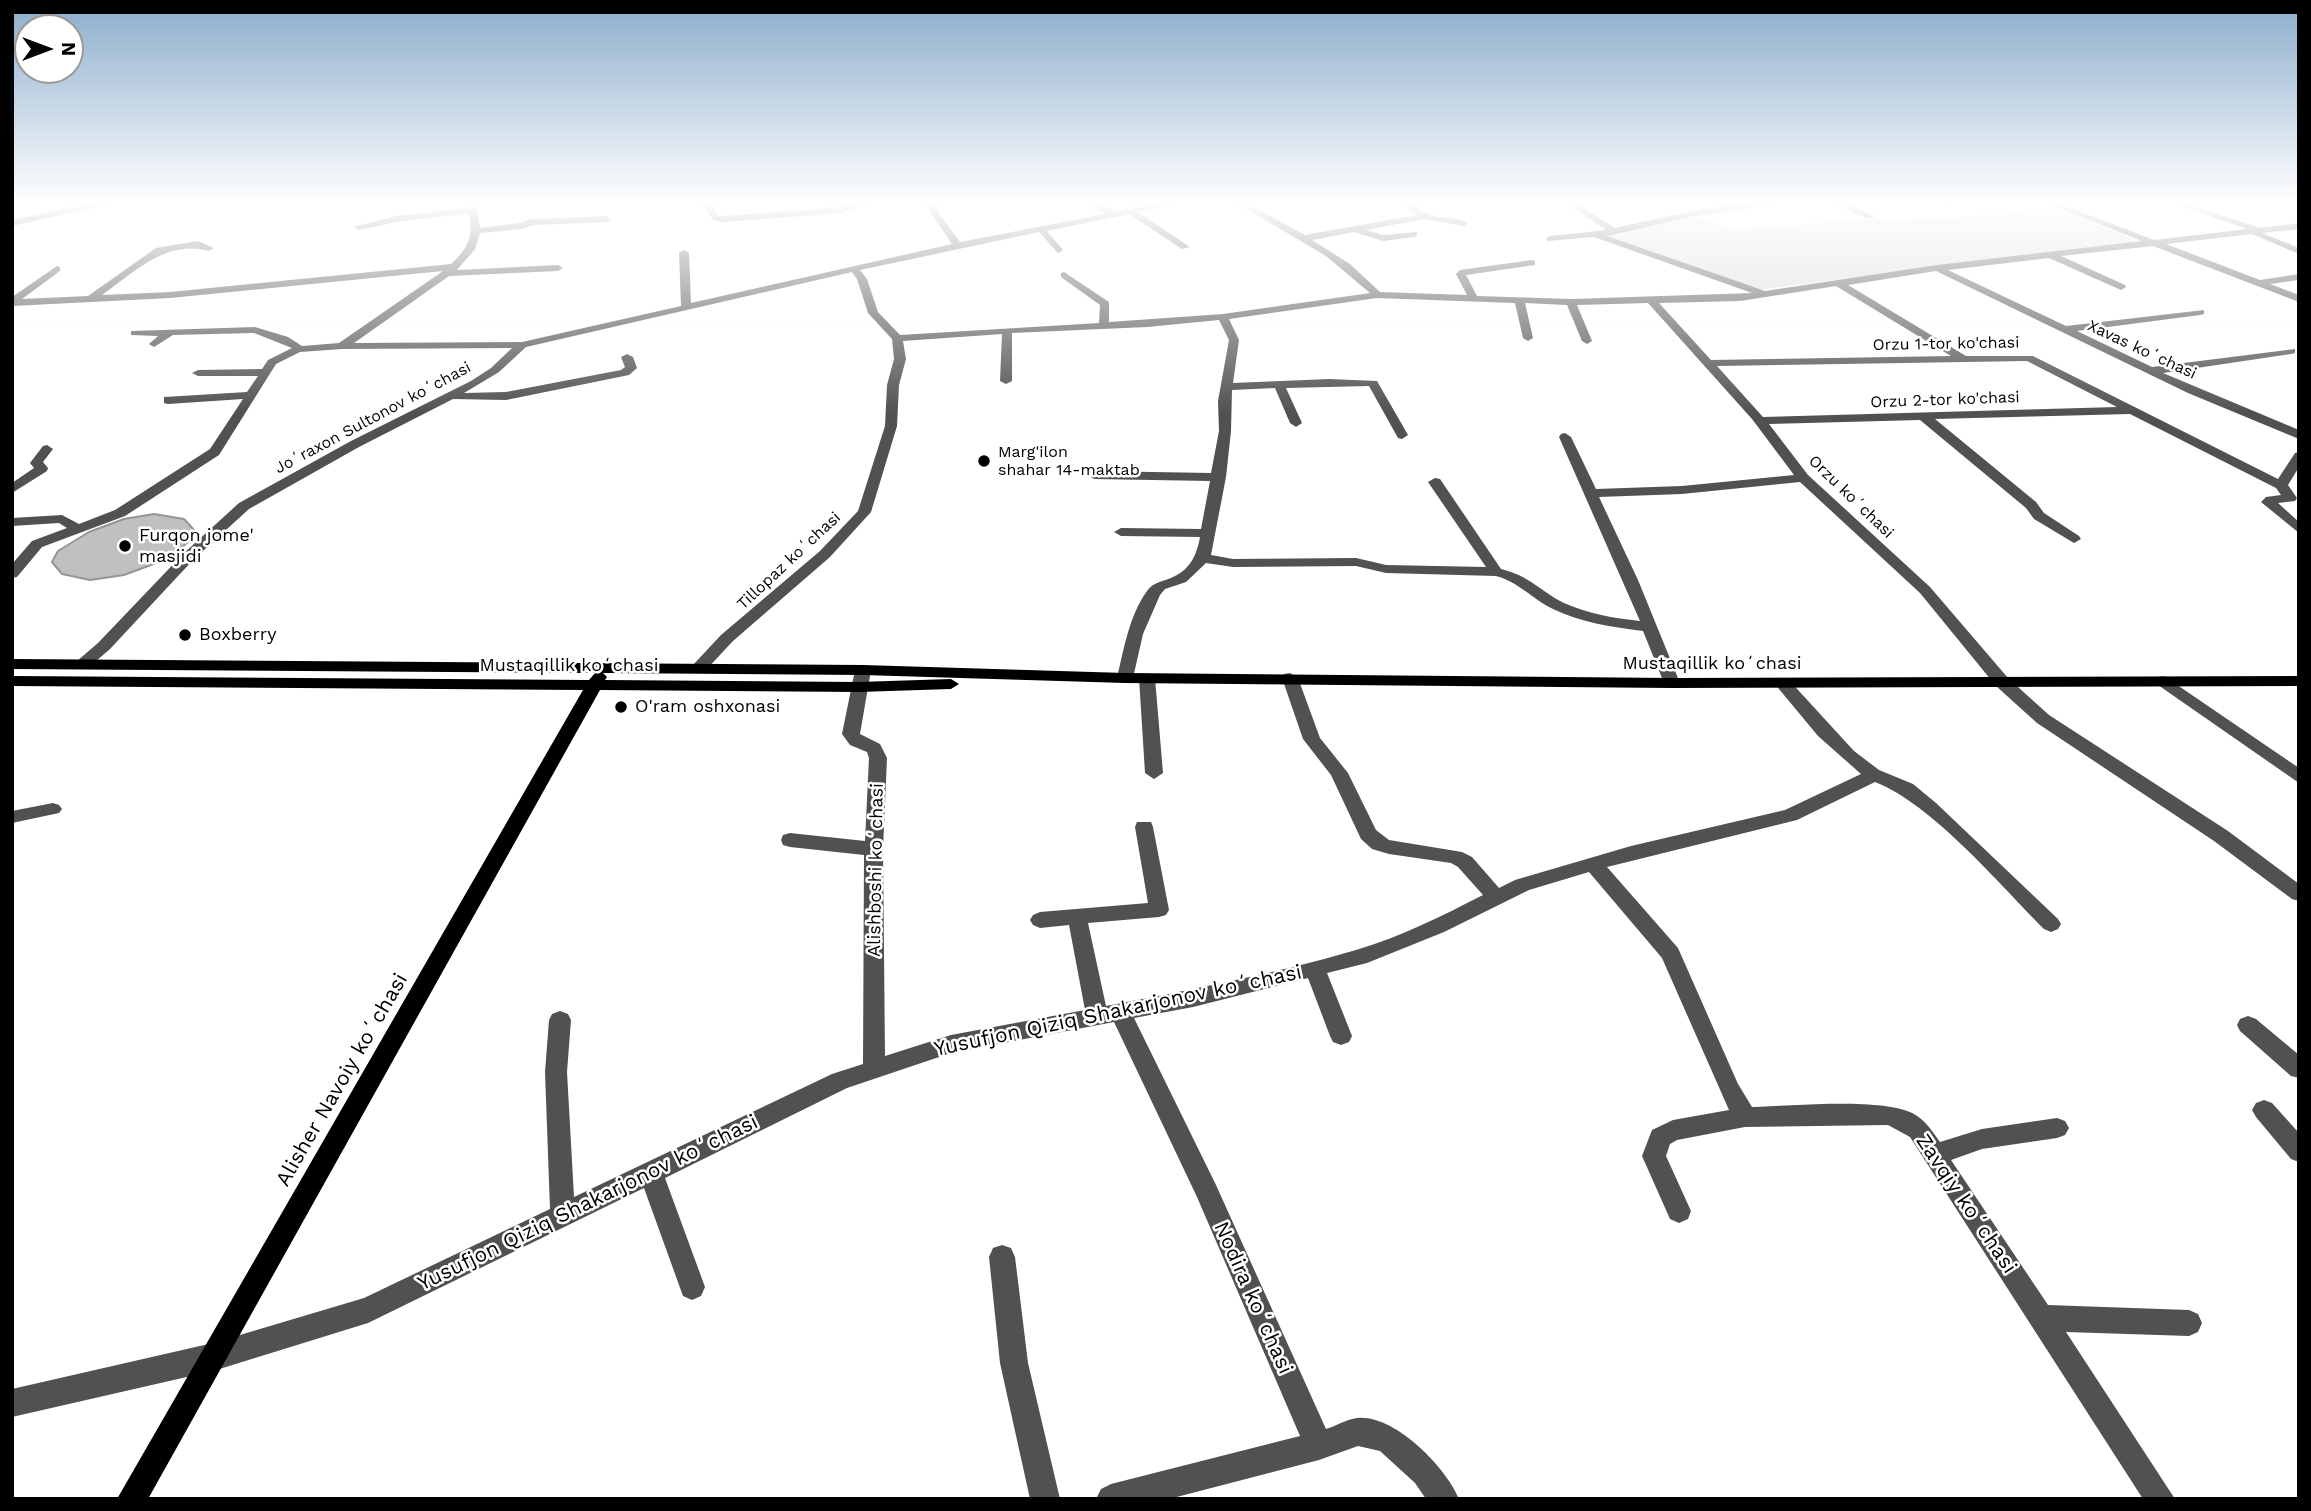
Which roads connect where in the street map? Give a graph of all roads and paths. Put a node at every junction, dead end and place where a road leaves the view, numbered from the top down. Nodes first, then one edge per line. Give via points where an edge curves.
1 (54, 272) edge
2 (129, 272) edge
3 (435, 272) edge
4 (449, 272) edge
5 (685, 272) edge
6 (848, 272) edge
7 (856, 272) edge
8 (1351, 272) edge
9 (1466, 272) edge
10 (1701, 272) edge
11 (1914, 272) edge
12 (1944, 272) edge
13 (2087, 272) edge
14 (2229, 272) edge
15 (1064, 275) dead end
16 (2299, 277) edge
17 (1839, 283) junction
18 (2261, 284) junction
19 (2122, 287) dead end
20 (1765, 294) junction
21 (1377, 295) junction
22 (1473, 298) junction
23 (2299, 299) edge
24 (1519, 300) junction
25 (88, 301) junction
26 (1571, 302) junction
27 (1652, 302) junction
28 (12, 303) edge
29 (686, 306) junction
30 (2200, 312) dead end
31 (1223, 317) junction
32 (1104, 326) junction
33 (1007, 330) junction
34 (2061, 330) junction
35 (170, 332) junction
36 (135, 334) dead end
37 (897, 338) junction
38 (1528, 338) dead end
39 (1587, 341) dead end
40 (154, 344) dead end
41 (522, 345) junction
42 (342, 346) junction
43 (299, 349) junction
44 (2291, 351) dead end
45 (627, 357) dead end
46 (1964, 359) junction
47 (1708, 363) junction
48 (266, 372) junction
49 (2151, 372) junction
50 (198, 373) dead end
51 (1006, 382) dead end
52 (1279, 384) junction
53 (1226, 387) junction
54 (251, 395) junction
55 (450, 395) junction
56 (168, 400) dead end
57 (2132, 410) junction
58 (1923, 416) junction
59 (1759, 421) junction
60 (1296, 423) dead end
61 (1402, 435) dead end
62 (2299, 435) edge
63 (1565, 437) dead end
64 (47, 449) dead end
65 (2299, 456) edge
66 (1094, 475) dead end
67 (1219, 477) junction
68 (1803, 478) junction
69 (1435, 482) dead end
70 (2281, 485) junction
71 (12, 489) edge
72 (1590, 493) junction
73 (12, 522) edge
74 (2299, 529) edge
75 (79, 530) junction
76 (1121, 532) dead end
77 (1208, 533) junction
78 (2074, 539) dead end
79 (37, 544) junction
80 (12, 552) edge
81 (1203, 558) junction
82 (1496, 572) junction
83 (12, 574) edge
84 (1651, 627) junction
85 (12, 664) edge
86 (83, 664) junction
87 (698, 669) junction
88 (599, 677) junction
89 (860, 678) junction
90 (1125, 678) junction
91 (1147, 678) junction
92 (1290, 678) junction
93 (12, 681) edge
94 (2164, 681) junction
95 (2299, 681) edge
96 (2002, 682) junction
97 (1672, 683) junction
98 (1782, 683) junction
99 (1154, 773) dead end
100 (1875, 775) junction
101 (2299, 777) edge
102 (53, 809) dead end
103 (12, 817) edge
104 (1144, 827) dead end
105 (790, 840) dead end
106 (874, 849) junction
107 (1593, 864) junction
108 (2299, 894) edge
109 (1497, 898) junction
110 (1077, 917) junction
111 (1040, 920) dead end
112 (2052, 924) dead end
113 (1315, 968) junction
114 (1108, 1014) junction
115 (560, 1020) dead end
116 (2248, 1025) dead end
117 (1341, 1037) dead end
118 (2299, 1069) edge
119 (874, 1070) junction
120 (2264, 1110) dead end
121 (1745, 1118) junction
122 (2057, 1128) dead end
123 (2299, 1151) edge
124 (1934, 1154) junction
125 (651, 1172) junction
126 (1679, 1211) dead end
127 (563, 1215) junction
128 (1002, 1257) dead end
129 (692, 1287) dead end
130 (2041, 1318) junction
131 (2189, 1323) dead end
132 (213, 1357) junction
133 (12, 1403) edge
134 (1319, 1446) junction
135 (1127, 1497) edge
136 (132, 1499) edge
137 (1045, 1499) edge
138 (1444, 1499) edge
139 (2160, 1499) edge

1 - 28 street
2 - 25 street
3 - 25 street
4 - 42 street
5 - 29 street
6 - 29 street, Joʻraxon Sultonov koʻchasi
7 - 37 street via 873,313
8 - 21 street
9 - 22 street via 1462,272
10 - 20 street
11 - 17 street
12 - 34 street, Xavas koʻchasi
13 - 19 street
14 - 18 street
15 - 32 street via 1105,304
16 - 18 street
17 - 20 street
17 - 46 street
18 - 23 street
20 - 27 street
21 - 22 street
21 - 31 street
22 - 24 street
24 - 26 street
24 - 38 street
25 - 28 street
26 - 27 street
26 - 39 street
27 - 47 street, Orzu koʻchasi
29 - 41 street, Joʻraxon Sultonov koʻchasi
30 - 34 street
31 - 32 street
31 - 53 street via 1234,340
32 - 33 street
33 - 37 street
33 - 51 street
34 - 49 street, Xavas koʻchasi
35 - 36 street
35 - 40 street
35 - 43 street via 255,330 292,341
37 - 87 street, Tillopaz koʻchasi via 900,359 892,385 891,426 864,512 825,554 727,638
41 - 42 street
41 - 55 street, Joʻraxon Sultonov koʻchasi via 495,370
42 - 43 street
43 - 48 street via 282,355
44 - 49 street
45 - 55 street via 631,368 625,373 515,397
46 - 47 street, Orzu 1-tor ko'chasi
46 - 57 street, Orzu 1-tor ko'chasi via 2029,358
47 - 59 street, Orzu koʻchasi
48 - 50 street
48 - 54 street
49 - 62 street, Xavas koʻchasi
52 - 53 street
52 - 60 street
52 - 61 street via 1373,383
53 - 67 street
54 - 56 street
54 - 75 street via 215,452 120,513
55 - 86 street, Joʻraxon Sultonov koʻchasi via 244,506
57 - 58 street, Orzu 2-tor ko'chasi
57 - 70 street, Orzu 1-tor ko'chasi
58 - 59 street, Orzu 2-tor ko'chasi
58 - 78 street via 2039,516
59 - 68 street, Orzu koʻchasi
63 - 72 street
64 - 71 street via 36,463 42,468
65 - 70 street
66 - 67 street
67 - 77 street
68 - 72 street
68 - 96 street, Orzu koʻchasi via 1925,590
69 - 82 street
70 - 74 street via 2290,498 2268,502
72 - 84 street
73 - 75 street via 62,519
75 - 79 street
76 - 77 street
77 - 81 street
79 - 80 street
79 - 83 street
81 - 82 street via 1233,563 1329,561 1386,569
81 - 90 street via 1181,579 1153,593 1135,634
82 - 84 street via 1516,577 1557,604 1599,621
84 - 97 street
85 - 86 main road, Mustaqillik koʻchasi
86 - 88 main road, Mustaqillik koʻchasi
87 - 88 main road, Mustaqillik koʻchasi
87 - 89 main road, Mustaqillik koʻchasi
88 - 89 main road, Mustaqillik koʻchasi
88 - 93 main road, Mustaqillik koʻchasi
88 - 132 main road, Alisher Navoiy koʻchasi
89 - 90 main road, Mustaqillik koʻchasi
89 - 106 street, Alishboshi koʻchasi via 851,734 878,753
90 - 91 main road, Mustaqillik koʻchasi
91 - 92 main road, Mustaqillik koʻchasi
91 - 99 street
92 - 97 main road, Mustaqillik koʻchasi
92 - 109 street via 1312,739 1339,773 1368,834 1389,848 1465,863
94 - 95 main road, Mustaqillik koʻchasi
94 - 96 main road, Mustaqillik koʻchasi
94 - 101 street
96 - 98 main road, Mustaqillik koʻchasi
96 - 108 street, Orzu koʻchasi via 2042,719 2221,836
97 - 98 main road, Mustaqillik koʻchasi
98 - 100 street via 1813,720
100 - 107 street, Yusufjon Qiziq Shakarjonov koʻchasi via 1790,815
100 - 112 street via 1910,791
102 - 103 street
104 - 110 street via 1159,910
105 - 106 street
106 - 119 street, Alishboshi koʻchasi
107 - 109 street, Yusufjon Qiziq Shakarjonov koʻchasi
107 - 121 street via 1671,954
109 - 113 street, Yusufjon Qiziq Shakarjonov koʻchasi via 1360,957
110 - 111 street
110 - 114 street, Nodira koʻchasi
113 - 114 street, Yusufjon Qiziq Shakarjonov koʻchasi
113 - 117 street
114 - 119 street, Yusufjon Qiziq Shakarjonov koʻchasi via 951,1044
114 - 134 street, Nodira koʻchasi via 1207,1193
115 - 127 street via 556,1072
116 - 118 street
119 - 125 street, Yusufjon Qiziq Shakarjonov koʻchasi via 840,1081
120 - 123 street
121 - 124 street, Zavqiy koʻchasi via 1888,1115 1918,1130
121 - 126 street, Zavqiy koʻchasi via 1672,1130 1660,1137 1654,1156
122 - 124 street via 1982,1139
124 - 130 street, Zavqiy koʻchasi
125 - 127 street, Yusufjon Qiziq Shakarjonov koʻchasi
125 - 129 street
127 - 132 street, Yusufjon Qiziq Shakarjonov koʻchasi via 368,1310
128 - 137 street via 1014,1363
130 - 131 street
130 - 139 street, Zavqiy koʻchasi
132 - 133 street, Yusufjon Qiziq Shakarjonov koʻchasi
132 - 136 main road, Alisher Navoiy koʻchasi
134 - 135 street
134 - 138 street via 1358,1432 1387,1438 1425,1473

